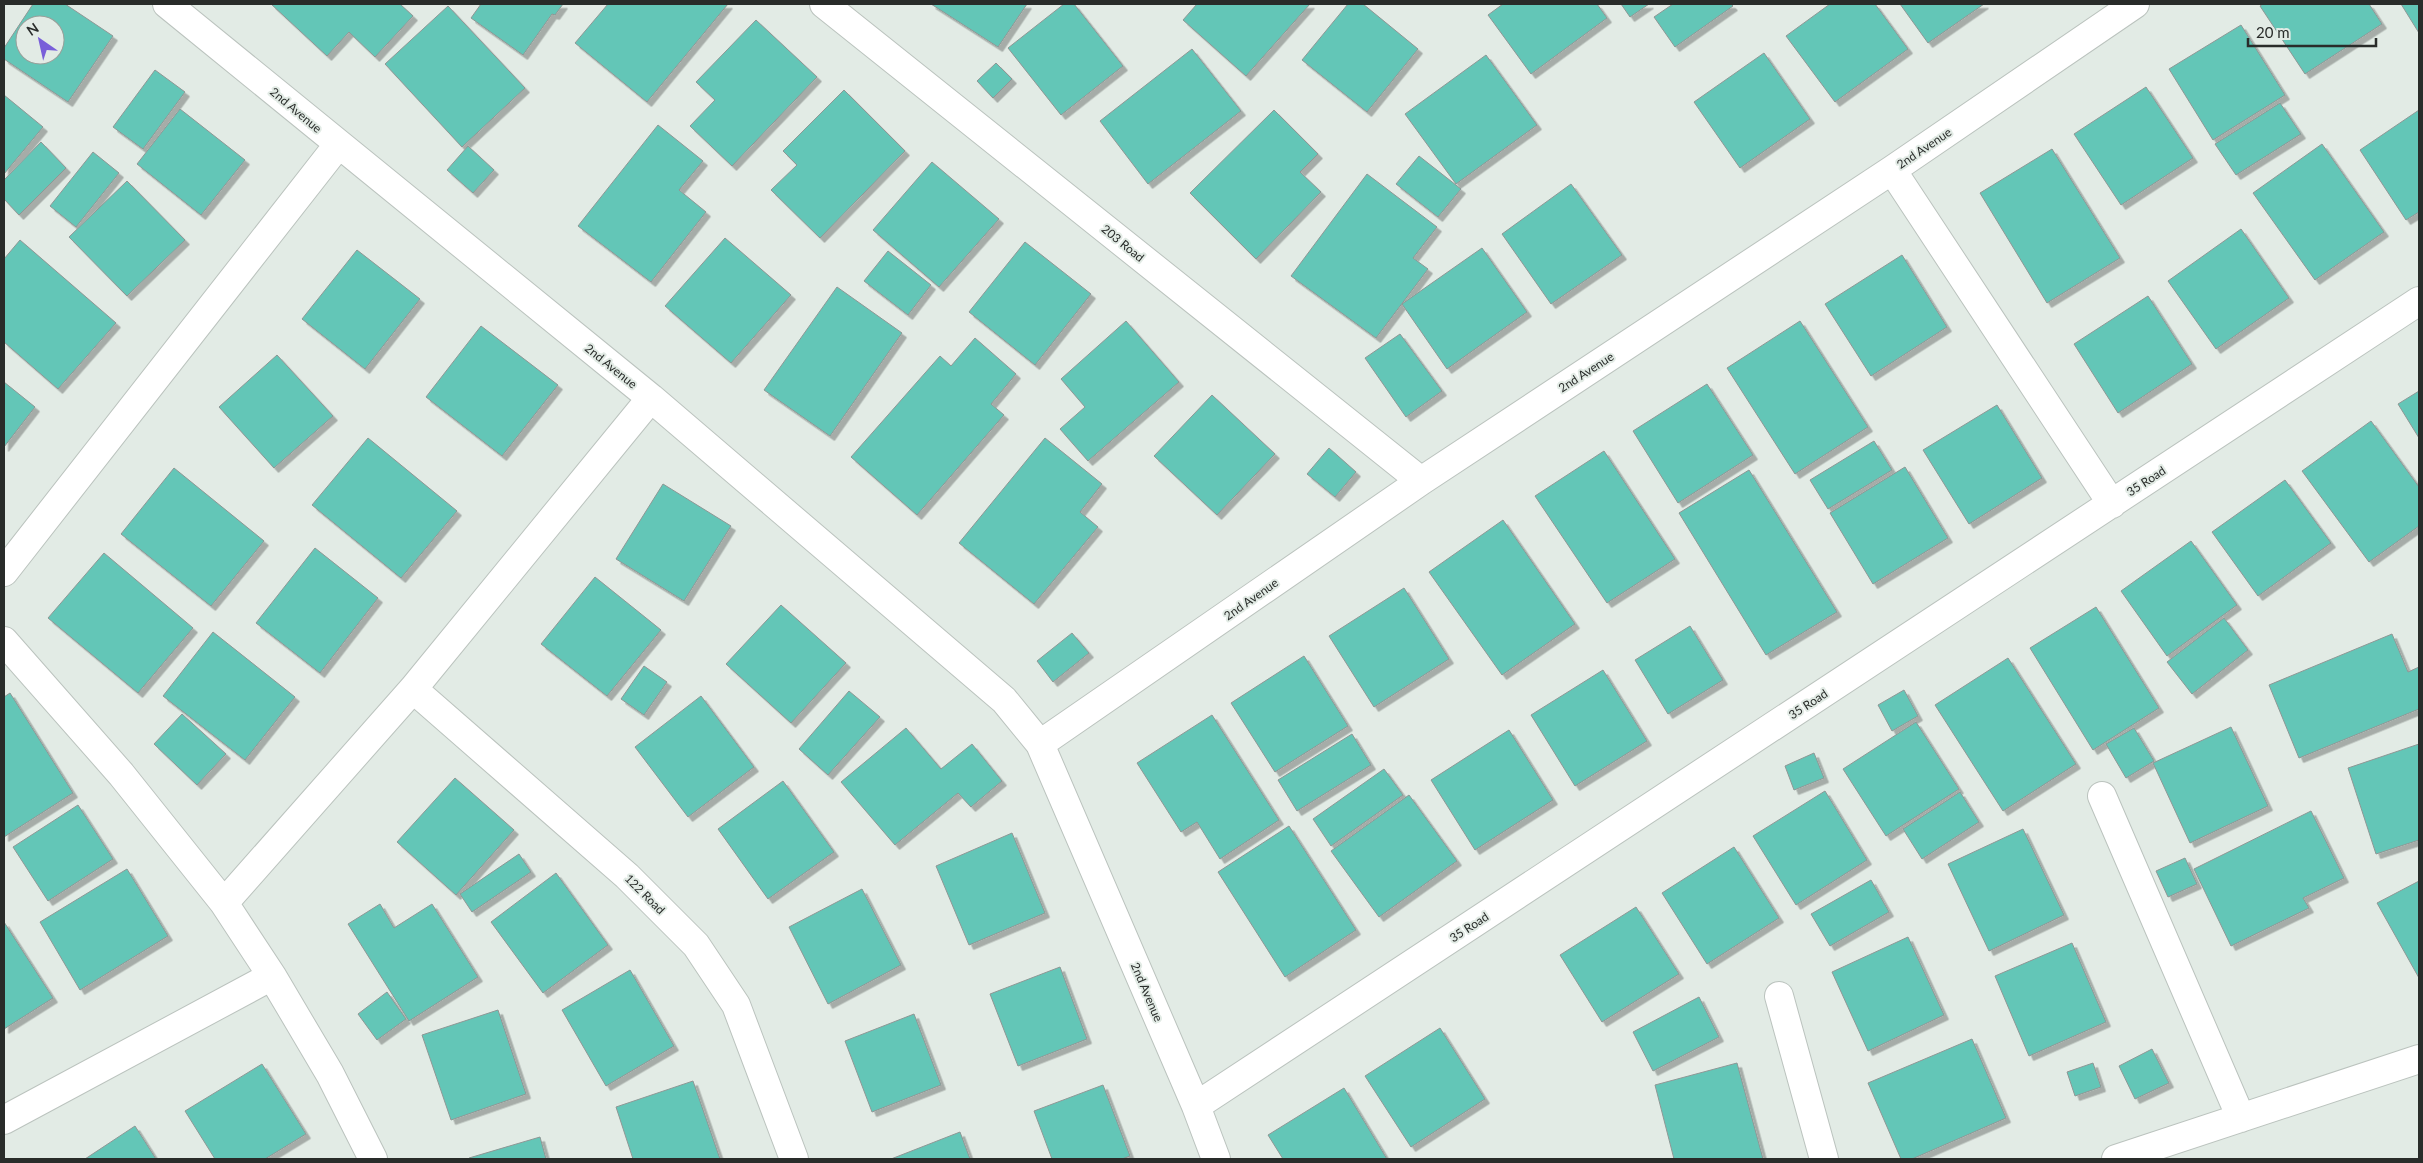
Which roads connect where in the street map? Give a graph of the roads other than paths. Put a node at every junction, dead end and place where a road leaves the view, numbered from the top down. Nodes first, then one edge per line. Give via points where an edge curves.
1 (824, 4) edge
2 (2135, 4) edge
3 (174, 6) edge
4 (338, 145) junction
5 (1892, 170) junction
6 (2419, 302) edge
7 (651, 398) junction
8 (1421, 481) junction
9 (2112, 504) junction
10 (4, 572) edge
11 (4, 641) edge
12 (413, 689) junction
13 (1040, 744) junction
14 (2102, 796) dead end
15 (224, 903) junction
16 (272, 976) junction
17 (1779, 996) dead end
18 (2419, 1059) edge
19 (1196, 1106) junction
20 (2241, 1118) junction
21 (4, 1120) edge
22 (373, 1159) edge
23 (794, 1159) edge
24 (1216, 1159) edge
25 (1824, 1159) edge
26 (2116, 1159) edge

1 - 8 street, 203 Road
2 - 5 street, 2nd Avenue
3 - 4 street, 2nd Avenue
4 - 7 street, 2nd Avenue
4 - 10 street
5 - 8 street, 2nd Avenue
5 - 9 street
6 - 9 street, 35 Road
7 - 12 street
7 - 13 street, 2nd Avenue via 1004,700
8 - 13 street, 2nd Avenue
9 - 19 street, 35 Road
11 - 15 street via 121,774
12 - 15 street
12 - 23 street, 122 Road via 627,876 696,946 736,1005
13 - 19 street, 2nd Avenue
14 - 20 street
15 - 16 street
16 - 21 street
16 - 22 street via 330,1074
17 - 25 street
18 - 20 street
19 - 24 street, 2nd Avenue
20 - 26 street

